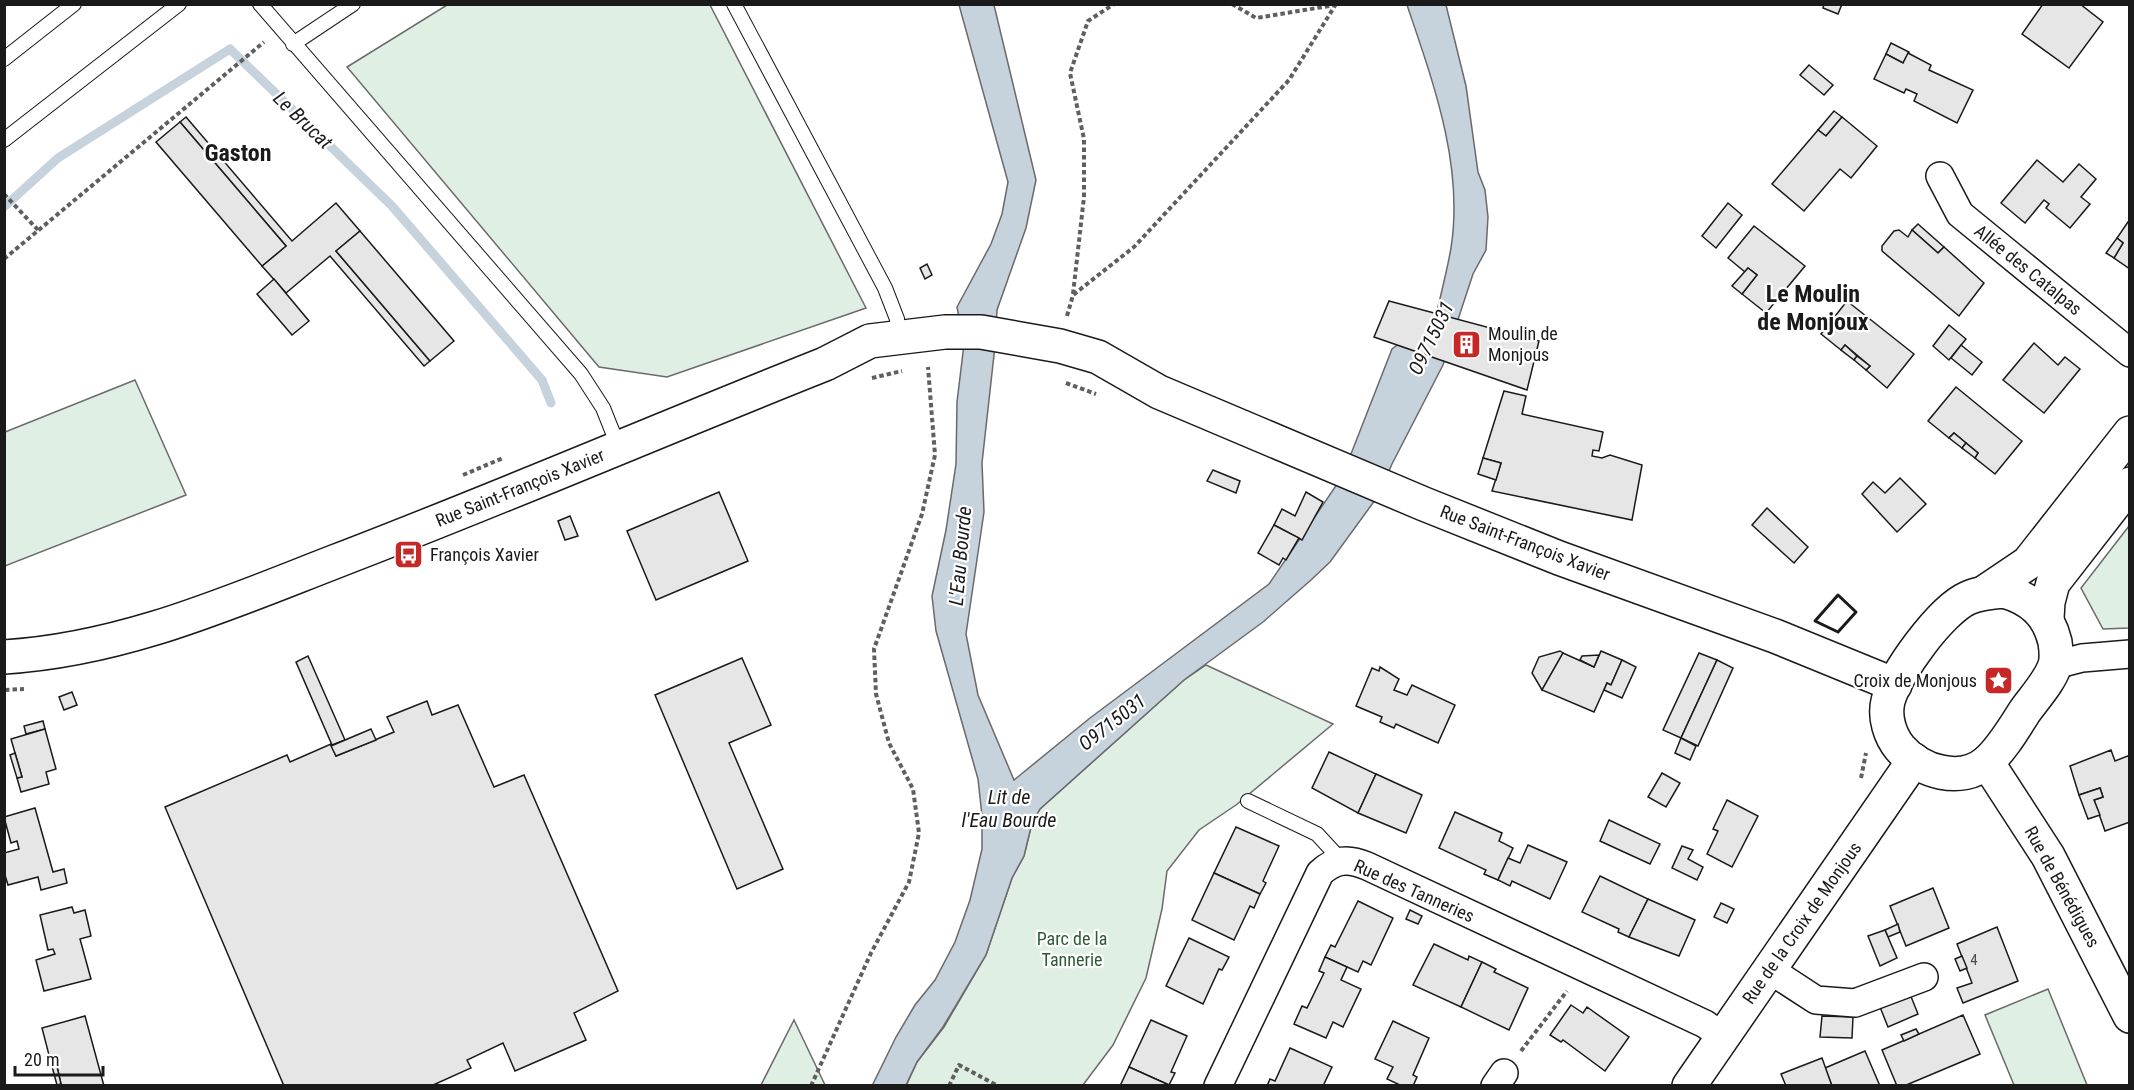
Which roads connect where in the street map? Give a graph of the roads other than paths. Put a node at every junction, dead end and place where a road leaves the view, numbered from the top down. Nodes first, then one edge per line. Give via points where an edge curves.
1 (74, 4) edge
2 (179, 4) edge
3 (261, 4) edge
4 (353, 4) edge
5 (734, 4) edge
6 (293, 44) junction
7 (4, 59) edge
8 (4, 140) edge
9 (1940, 176) dead end
10 (898, 336) junction
11 (938, 350) junction
12 (2130, 353) edge
13 (825, 364) junction
14 (2130, 433) edge
15 (619, 448) junction
16 (2130, 484) edge
17 (1984, 592) junction
18 (2047, 618) junction
19 (2130, 654) edge
20 (4, 657) edge
21 (2055, 665) junction
22 (1895, 685) junction
23 (1987, 762) junction
24 (1907, 771) junction
25 (1248, 801) dead end
26 (1341, 861) junction
27 (1770, 970) junction
28 (1924, 977) dead end
29 (2130, 1016) edge
30 (1722, 1036) junction
31 (1693, 1084) edge
32 (1218, 1086) edge

1 - 7 lane
2 - 8 lane
3 - 6 lane
4 - 6 lane
5 - 10 lane via 885,288 897,319
6 - 15 lane via 581,374 603,408
9 - 12 street, Allée des Catalpas via 1960,214
10 - 11 street, Rue Saint-François Xavier
10 - 13 street, Rue Saint-François Xavier via 870,341
11 - 13 street, Rue Saint-François Xavier
11 - 22 street, Rue Saint-François Xavier via 981,332 1019,346 1098,357 1159,392 1424,504
13 - 15 street, Rue Saint-François Xavier
14 - 17 street via 2028,563
15 - 20 street, Rue Saint-François Xavier via 168,626 77,649
16 - 18 street via 2053,583
17 - 18 street via 2004,591 2022,596
17 - 22 street via 1951,609
18 - 21 street via 2056,650
19 - 21 street via 2082,658
21 - 23 street via 2011,733
22 - 24 street via 1887,716
23 - 24 street via 1969,771 1949,774
23 - 29 street, Rue de Bénédigues via 2048,856
24 - 27 street, Rue de la Croix de Monjous
25 - 26 lane via 1317,834
26 - 30 street, Rue des Tanneries via 1367,866 1705,1024
26 - 32 street, Rue des Tanneries via 1329,864 1320,873
27 - 28 street via 1816,1000 1855,1003
27 - 30 street, Rue de la Croix de Monjous
30 - 31 street, Rue de la Croix de Monjous

